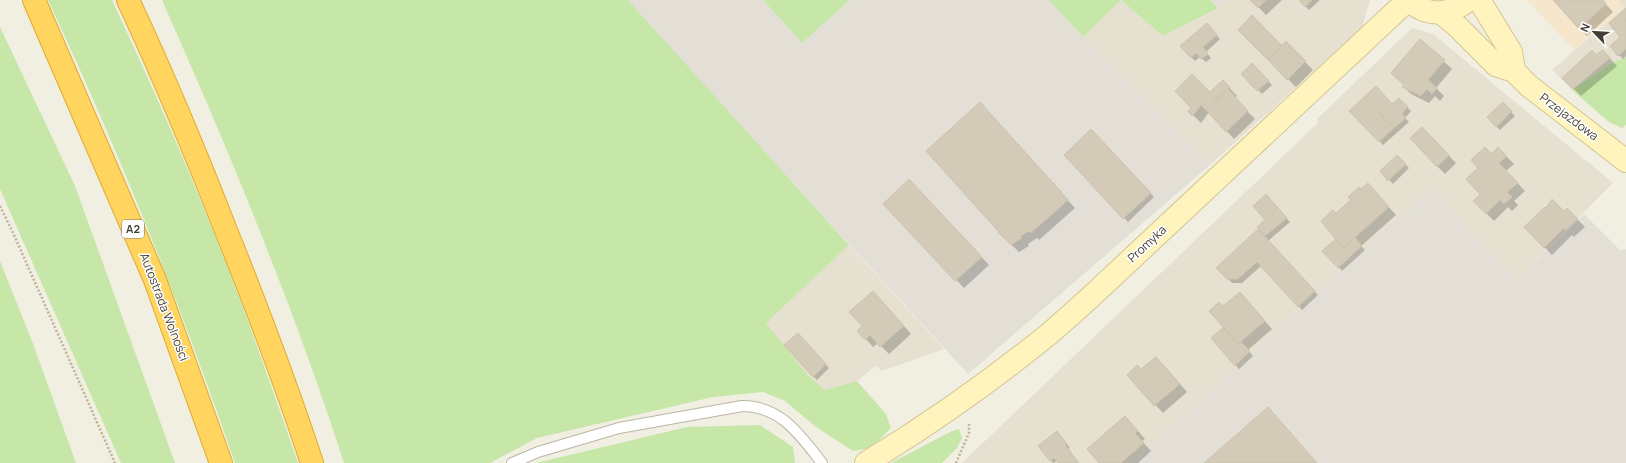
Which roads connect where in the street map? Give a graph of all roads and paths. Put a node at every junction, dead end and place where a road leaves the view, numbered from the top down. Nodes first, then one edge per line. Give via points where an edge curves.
1 (34, 0) edge
2 (128, 0) edge
3 (1408, 0) edge
4 (1468, 0) edge
5 (1479, 0) edge
6 (1441, 13) junction
7 (1514, 71) junction
8 (1626, 161) edge
9 (0, 206) edge
10 (969, 419) dead end
11 (115, 463) edge
12 (221, 463) edge
13 (312, 463) edge
14 (512, 463) edge
15 (822, 463) edge
16 (866, 463) edge
17 (956, 463) edge

1 - 12 highway, Autostrada Wolności / A2 via 155,280
2 - 13 highway via 195,151 252,294
3 - 6 street via 1423,10
3 - 16 street, Promyka via 1049,334 985,383
4 - 6 street via 1451,11
5 - 7 street via 1511,52
6 - 7 street, Przejazdowa via 1496,65
7 - 8 street, Przejazdowa via 1529,86
9 - 11 path
10 - 17 path via 968,433
14 - 15 lane via 538,452 619,428 754,406 786,420

